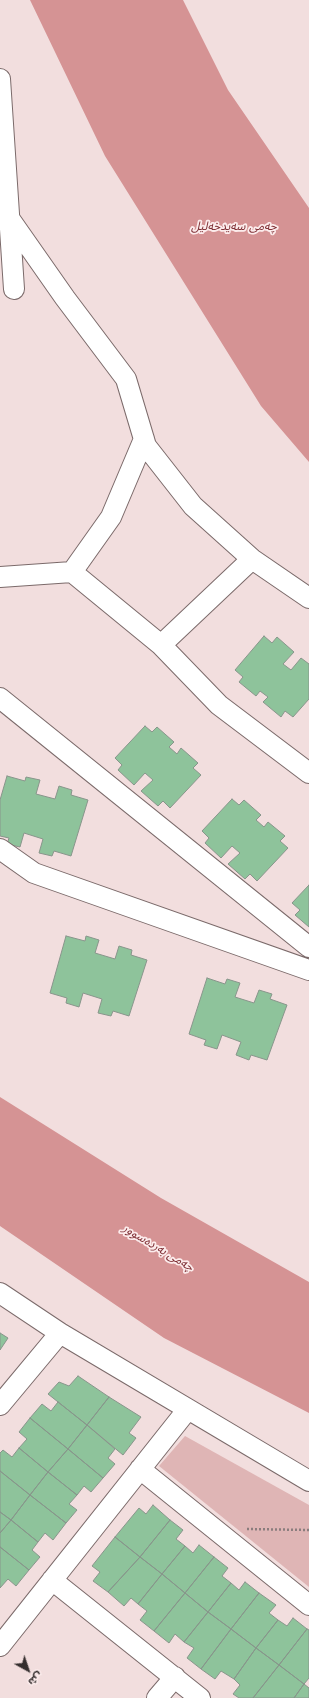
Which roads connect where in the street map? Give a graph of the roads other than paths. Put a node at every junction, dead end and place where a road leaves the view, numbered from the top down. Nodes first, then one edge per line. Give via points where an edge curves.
1 (0, 79) edge
2 (9, 218) junction
3 (14, 289) dead end
4 (144, 439) junction
5 (252, 559) junction
6 (72, 572) junction
7 (0, 577) edge
8 (309, 598) edge
9 (161, 645) junction
10 (0, 698) edge
11 (309, 773) edge
12 (0, 849) edge
13 (309, 947) edge
14 (309, 970) edge
15 (0, 1292) edge
16 (60, 1333) junction
17 (0, 1405) edge
18 (188, 1409) junction
19 (140, 1469) junction
20 (309, 1481) edge
21 (52, 1580) junction
22 (309, 1605) edge
23 (0, 1646) edge
24 (174, 1677) junction
25 (157, 1698) edge
26 (200, 1698) edge

1 - 2 street
2 - 3 street
2 - 4 street via 126,379
4 - 5 street via 146,446 193,506
4 - 6 street via 111,517
5 - 8 street
5 - 9 street
6 - 7 street
6 - 9 street
9 - 11 street via 219,705
10 - 13 street
12 - 14 street via 34,873
15 - 16 street
16 - 17 street
16 - 18 street
18 - 19 street
18 - 20 street
19 - 21 street
19 - 22 street
21 - 23 street
21 - 24 street
24 - 25 street
24 - 26 street

